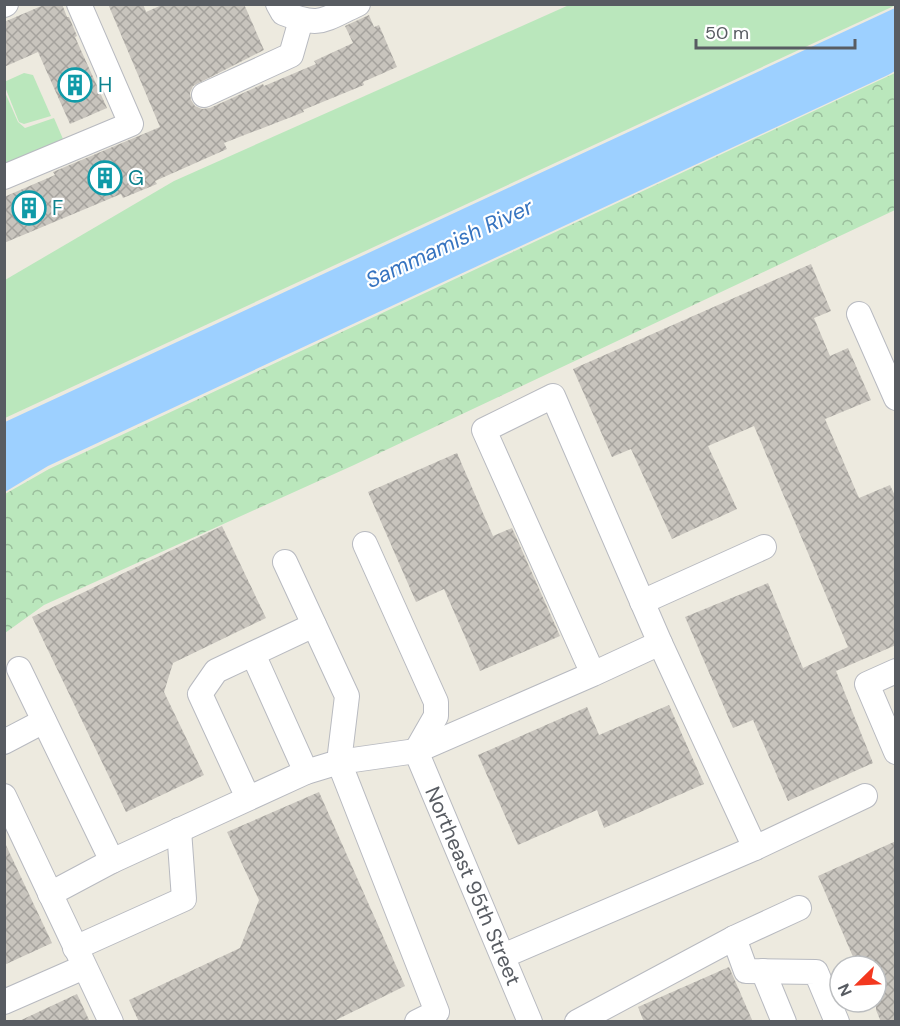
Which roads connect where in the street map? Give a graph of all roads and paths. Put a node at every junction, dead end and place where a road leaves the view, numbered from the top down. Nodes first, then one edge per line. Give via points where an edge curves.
1 (79, 4) edge
2 (278, 4) edge
3 (358, 4) edge
4 (301, 20) junction
5 (204, 95) dead end
6 (4, 177) edge
7 (859, 314) dead end
8 (896, 398) edge
9 (365, 544) dead end
10 (764, 547) dead end
11 (285, 562) dead end
12 (642, 602) junction
13 (314, 625) junction
14 (660, 643) junction
15 (253, 654) junction
16 (19, 669) dead end
17 (896, 671) edge
18 (593, 674) junction
19 (44, 721) junction
20 (4, 742) edge
21 (416, 751) junction
22 (895, 753) edge
23 (339, 762) junction
24 (306, 772) junction
25 (4, 796) edge
26 (865, 796) dead end
27 (248, 798) junction
28 (179, 830) junction
29 (755, 848) junction
30 (112, 861) junction
31 (50, 894) junction
32 (799, 908) dead end
33 (734, 938) junction
34 (503, 956) junction
35 (80, 957) junction
36 (763, 971) junction
37 (4, 1002) edge
38 (611, 1013) edge
39 (111, 1022) edge
40 (417, 1022) edge
41 (530, 1022) edge
42 (576, 1022) edge
43 (784, 1022) edge
44 (837, 1022) edge

1 - 6 street via 131,124
2 - 4 street via 282,13
3 - 4 street via 320,22
4 - 5 street via 291,55
7 - 8 street
9 - 21 street via 436,702 436,716
10 - 12 street
11 - 13 street
12 - 14 street
12 - 18 street via 553,396 484,430
13 - 15 street
13 - 23 street via 347,696
14 - 18 street
14 - 29 street
15 - 24 street
15 - 27 street via 216,671 200,694
16 - 19 street
17 - 22 street via 867,684
18 - 21 street
19 - 20 street
19 - 30 street
21 - 23 street
21 - 34 street, Northeast 95th Street
23 - 24 street
23 - 40 street via 437,1012
24 - 27 street
25 - 31 street
26 - 29 street
27 - 28 street
28 - 30 street
28 - 35 street via 184,899
29 - 34 street
30 - 31 street
31 - 35 street
32 - 33 street
33 - 36 street via 746,971
33 - 38 street
34 - 41 street, Northeast 95th Street
35 - 37 street
35 - 39 street
36 - 43 street
36 - 44 street via 816,972
38 - 42 street

